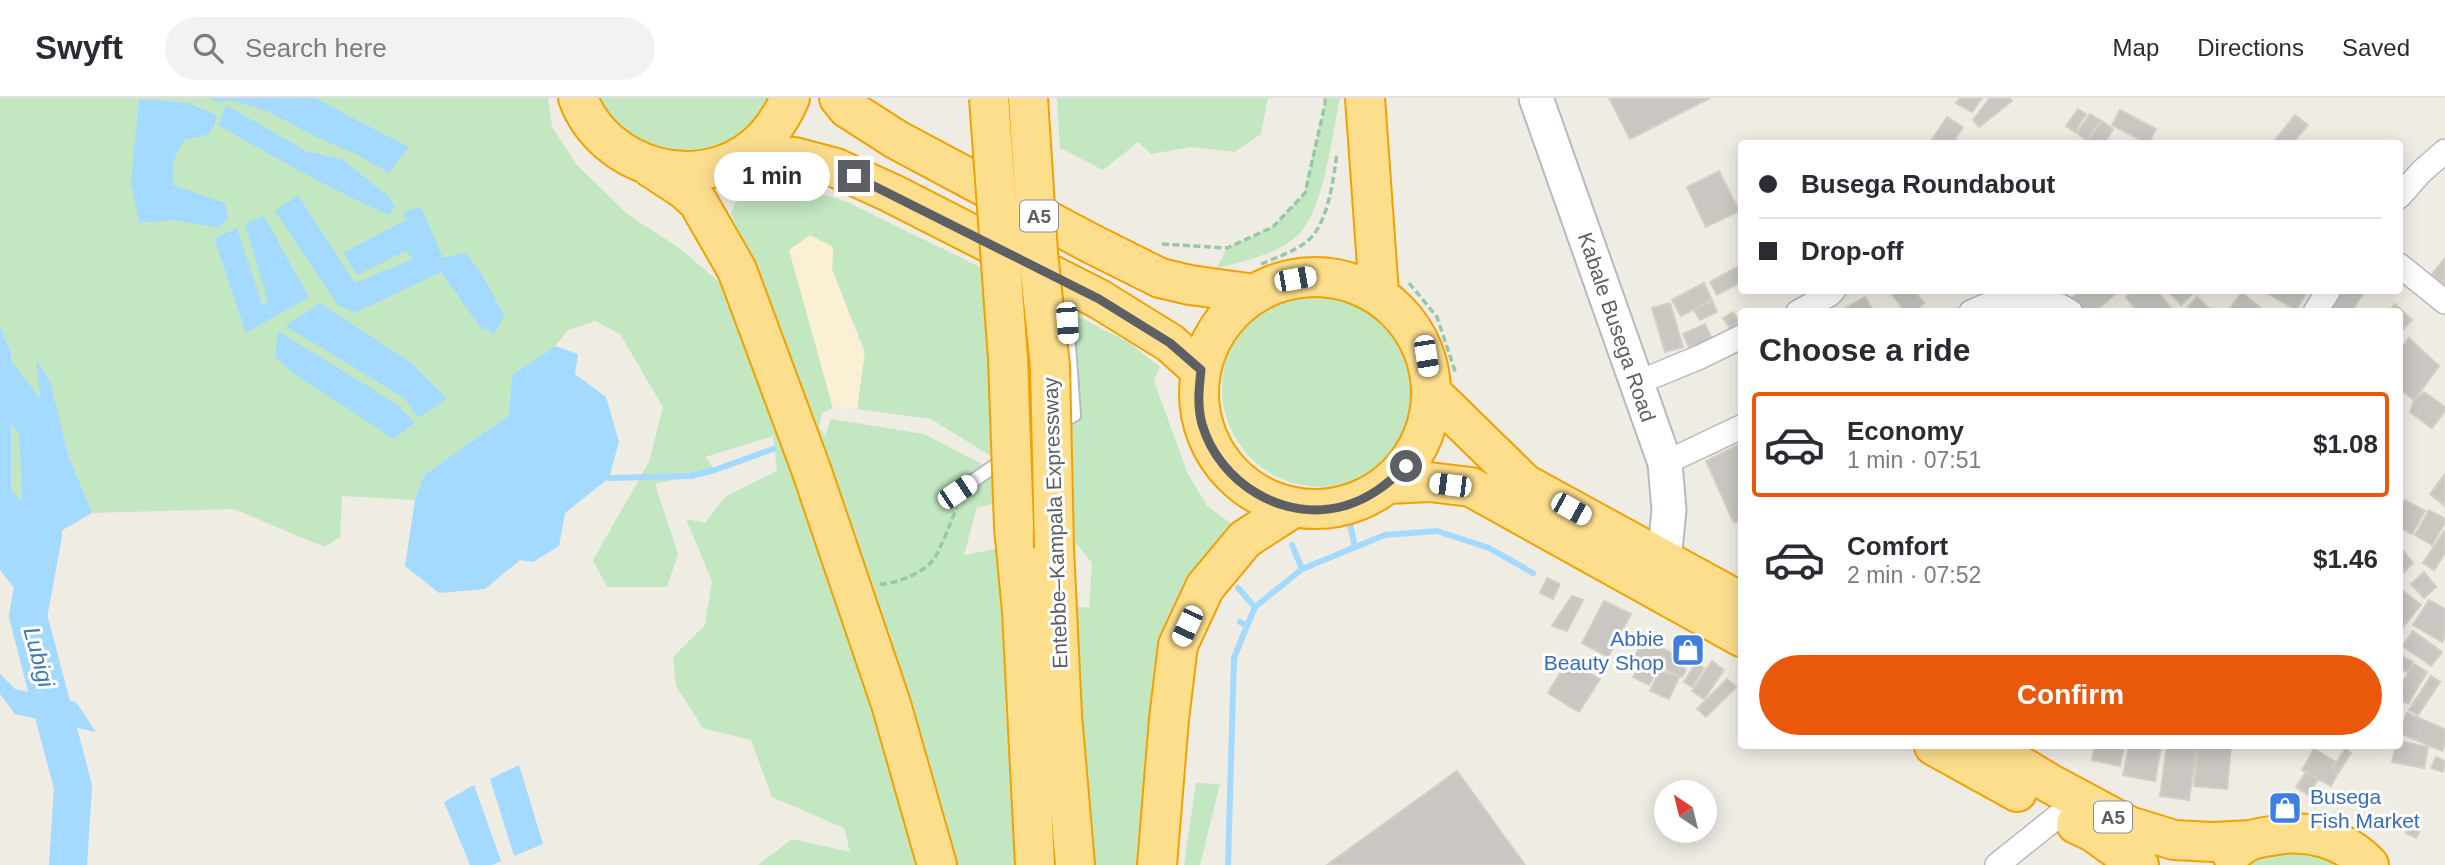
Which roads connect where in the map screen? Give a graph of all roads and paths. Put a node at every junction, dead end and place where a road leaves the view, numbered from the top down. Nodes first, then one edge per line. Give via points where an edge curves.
1 (578, 98) edge
2 (790, 98) edge
3 (839, 98) edge
4 (989, 98) edge
5 (1028, 98) edge
6 (1325, 98) edge
7 (1365, 98) edge
8 (1536, 98) edge
9 (1338, 152) dead end
10 (2444, 153) edge
11 (726, 164) junction
12 (650, 167) junction
13 (2403, 192) edge
14 (1154, 244) dead end
15 (2403, 268) edge
16 (1254, 281) junction
17 (1064, 282) junction
18 (1393, 288) junction
19 (1830, 294) edge
20 (2445, 302) edge
21 (1805, 308) edge
22 (1981, 308) edge
23 (2066, 308) edge
24 (1738, 338) edge
25 (1201, 370) junction
26 (1637, 383) junction
27 (1444, 385) junction
28 (1738, 428) edge
29 (1041, 434) dead end
30 (1020, 448) dead end
31 (1665, 463) junction
32 (1388, 484) junction
33 (957, 492) joint
34 (1293, 508) junction
35 (1664, 561) junction
36 (850, 585) junction
37 (1738, 600) edge
38 (1738, 634) edge
39 (1939, 749) edge
40 (1994, 749) edge
41 (2059, 816) junction
42 (2252, 840) junction
43 (937, 865) edge
44 (1035, 865) edge
45 (1075, 865) edge
46 (1157, 865) edge
47 (1997, 865) edge
48 (2138, 865) edge
49 (2220, 865) edge
50 (2369, 865) edge

1 - 12 highway, A5 via 595,130 620,152
2 - 11 highway, A5 via 780,120 756,146
3 - 16 highway, A5 via 897,140 1160,278 1190,285
4 - 44 highway, Entebbe–Kampala Expressway, bridge
5 - 45 highway, Entebbe–Kampala Expressway, bridge via 1050,366 1062,715
6 - 14 path via 1304,193 1273,227 1227,248
7 - 18 highway
8 - 26 street, Kabale Busega Road
9 - 16 path via 1320,225 1305,244
10 - 13 street
11 - 12 highway, A5 via 688,172
11 - 17 highway, A5 via 795,157 836,168
12 - 36 highway via 698,202 737,270
15 - 20 street
16 - 18 highway via 1309,277
16 - 25 highway via 1220,326
17 - 25 highway, A5 via 1170,343
17 - 29 lane via 1074,415
18 - 27 highway
18 - 27 path via 1437,317
19 - 21 street
22 - 23 street via 2031,296
24 - 26 street
25 - 34 highway via 1198,397 1202,423 1226,469 1245,487
26 - 31 street, Kabale Busega Road
27 - 32 highway via 1420,444
27 - 35 highway via 1525,484
28 - 31 street
30 - 33 lane
31 - 35 street, Kabale Busega Road via 1669,510
32 - 34 highway via 1343,507
32 - 38 highway via 1471,487
33 - 36 path via 958,507 934,560 892,584
34 - 46 highway via 1245,539 1205,587 1178,645
35 - 37 highway
36 - 43 highway via 891,704
39 - 41 highway, A5
40 - 42 highway, A5 via 2129,825 2174,841
41 - 47 street
41 - 48 highway, A5 via 2093,832
42 - 49 highway
42 - 50 highway via 2302,833 2348,847

